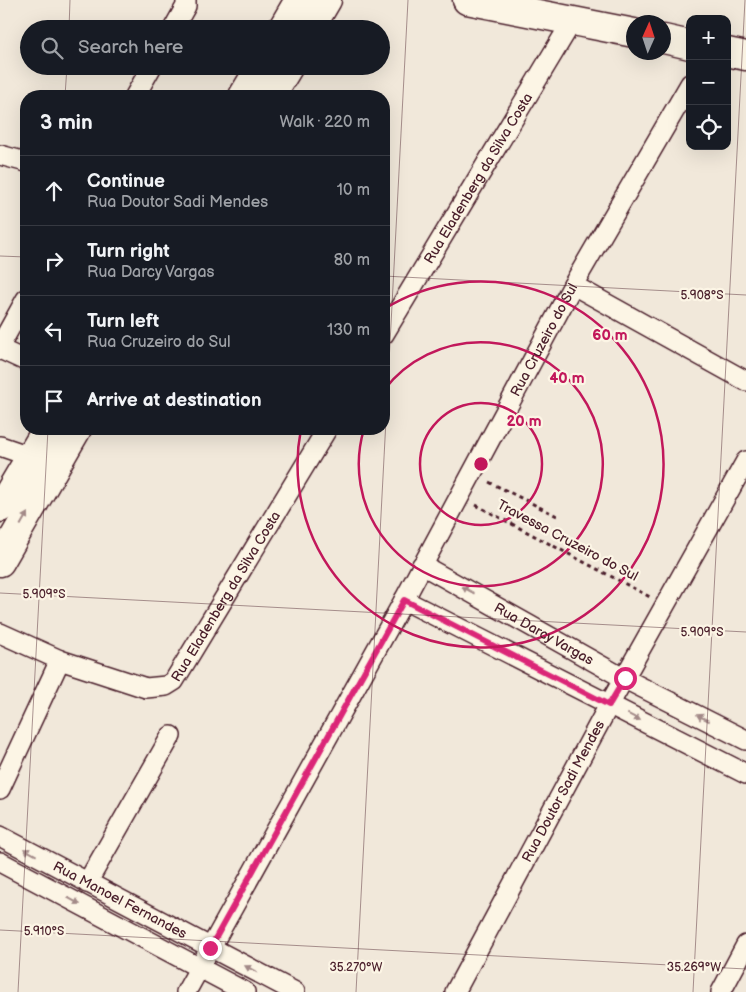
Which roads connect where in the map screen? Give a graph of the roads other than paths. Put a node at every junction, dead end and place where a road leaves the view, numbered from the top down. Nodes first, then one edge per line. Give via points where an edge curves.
1 (186, 0) edge
2 (299, 0) edge
3 (327, 0) edge
4 (467, 0) edge
5 (178, 20) edge
6 (287, 20) edge
7 (315, 20) edge
8 (573, 20) junction
9 (626, 31) edge
10 (671, 41) edge
11 (686, 44) edge
12 (731, 53) edge
13 (746, 56) edge
14 (147, 75) edge
15 (255, 75) edge
16 (283, 75) edge
17 (138, 90) edge
18 (246, 90) edge
19 (274, 90) edge
20 (686, 91) edge
21 (0, 155) edge
22 (20, 160) edge
23 (573, 285) junction
24 (20, 322) edge
25 (390, 324) edge
26 (0, 348) edge
27 (20, 358) edge
28 (746, 381) edge
29 (46, 435) edge
30 (70, 435) edge
31 (323, 435) edge
32 (0, 446) edge
33 (42, 460) junction
34 (746, 461) edge
35 (0, 508) edge
36 (0, 562) edge
37 (422, 565) junction
38 (404, 600) junction
39 (0, 633) edge
40 (60, 660) junction
41 (625, 678) junction
42 (609, 705) junction
43 (171, 736) dead end
44 (746, 740) edge
45 (746, 774) edge
46 (0, 789) edge
47 (0, 836) edge
48 (0, 862) edge
49 (87, 882) junction
50 (746, 945) edge
51 (210, 948) junction
52 (199, 968) junction
53 (186, 992) edge
54 (245, 992) edge
55 (294, 992) edge
56 (455, 992) edge
57 (721, 992) edge

1 - 5 street
2 - 6 main road
3 - 7 main road
4 - 8 main road
8 - 9 main road
8 - 25 street, Rua Eladenberg da Silva Costa
10 - 11 main road
12 - 13 main road
14 - 17 street
15 - 18 main road
16 - 19 main road
20 - 23 street, Rua Cruzeiro do Sul
21 - 22 street
23 - 28 street
23 - 37 street, Rua Cruzeiro do Sul
24 - 26 street
26 - 27 street
29 - 33 main road
30 - 33 main road
31 - 40 street, Rua Eladenberg da Silva Costa via 174,681 166,686 146,688
32 - 33 street
33 - 35 main road
36 -> 33 main road
34 - 41 street, Rua Doutor Sadi Mendes
37 - 38 street, Rua Cruzeiro do Sul
41 -> 37 street, Rua Darcy Vargas
38 - 42 street
38 - 51 street, Rua Cruzeiro do Sul
39 - 40 street, Rua Eladenberg da Silva Costa
40 - 46 street
41 - 42 street, Rua Doutor Sadi Mendes
44 -> 41 street, Rua Darcy Vargas
42 -> 45 street
42 - 56 street, Rua Doutor Sadi Mendes
43 - 49 street
49 -> 47 street, Rua Manoel Fernandes
48 -> 52 street, Rua Manoel Fernandes
49 - 51 street, Rua Manoel Fernandes
50 - 57 street
51 - 52 street, Rua Cruzeiro do Sul
55 -> 51 street, Rua Manoel Fernandes
52 - 53 street, Rua Cruzeiro do Sul
52 - 54 street, Rua Manoel Fernandes

